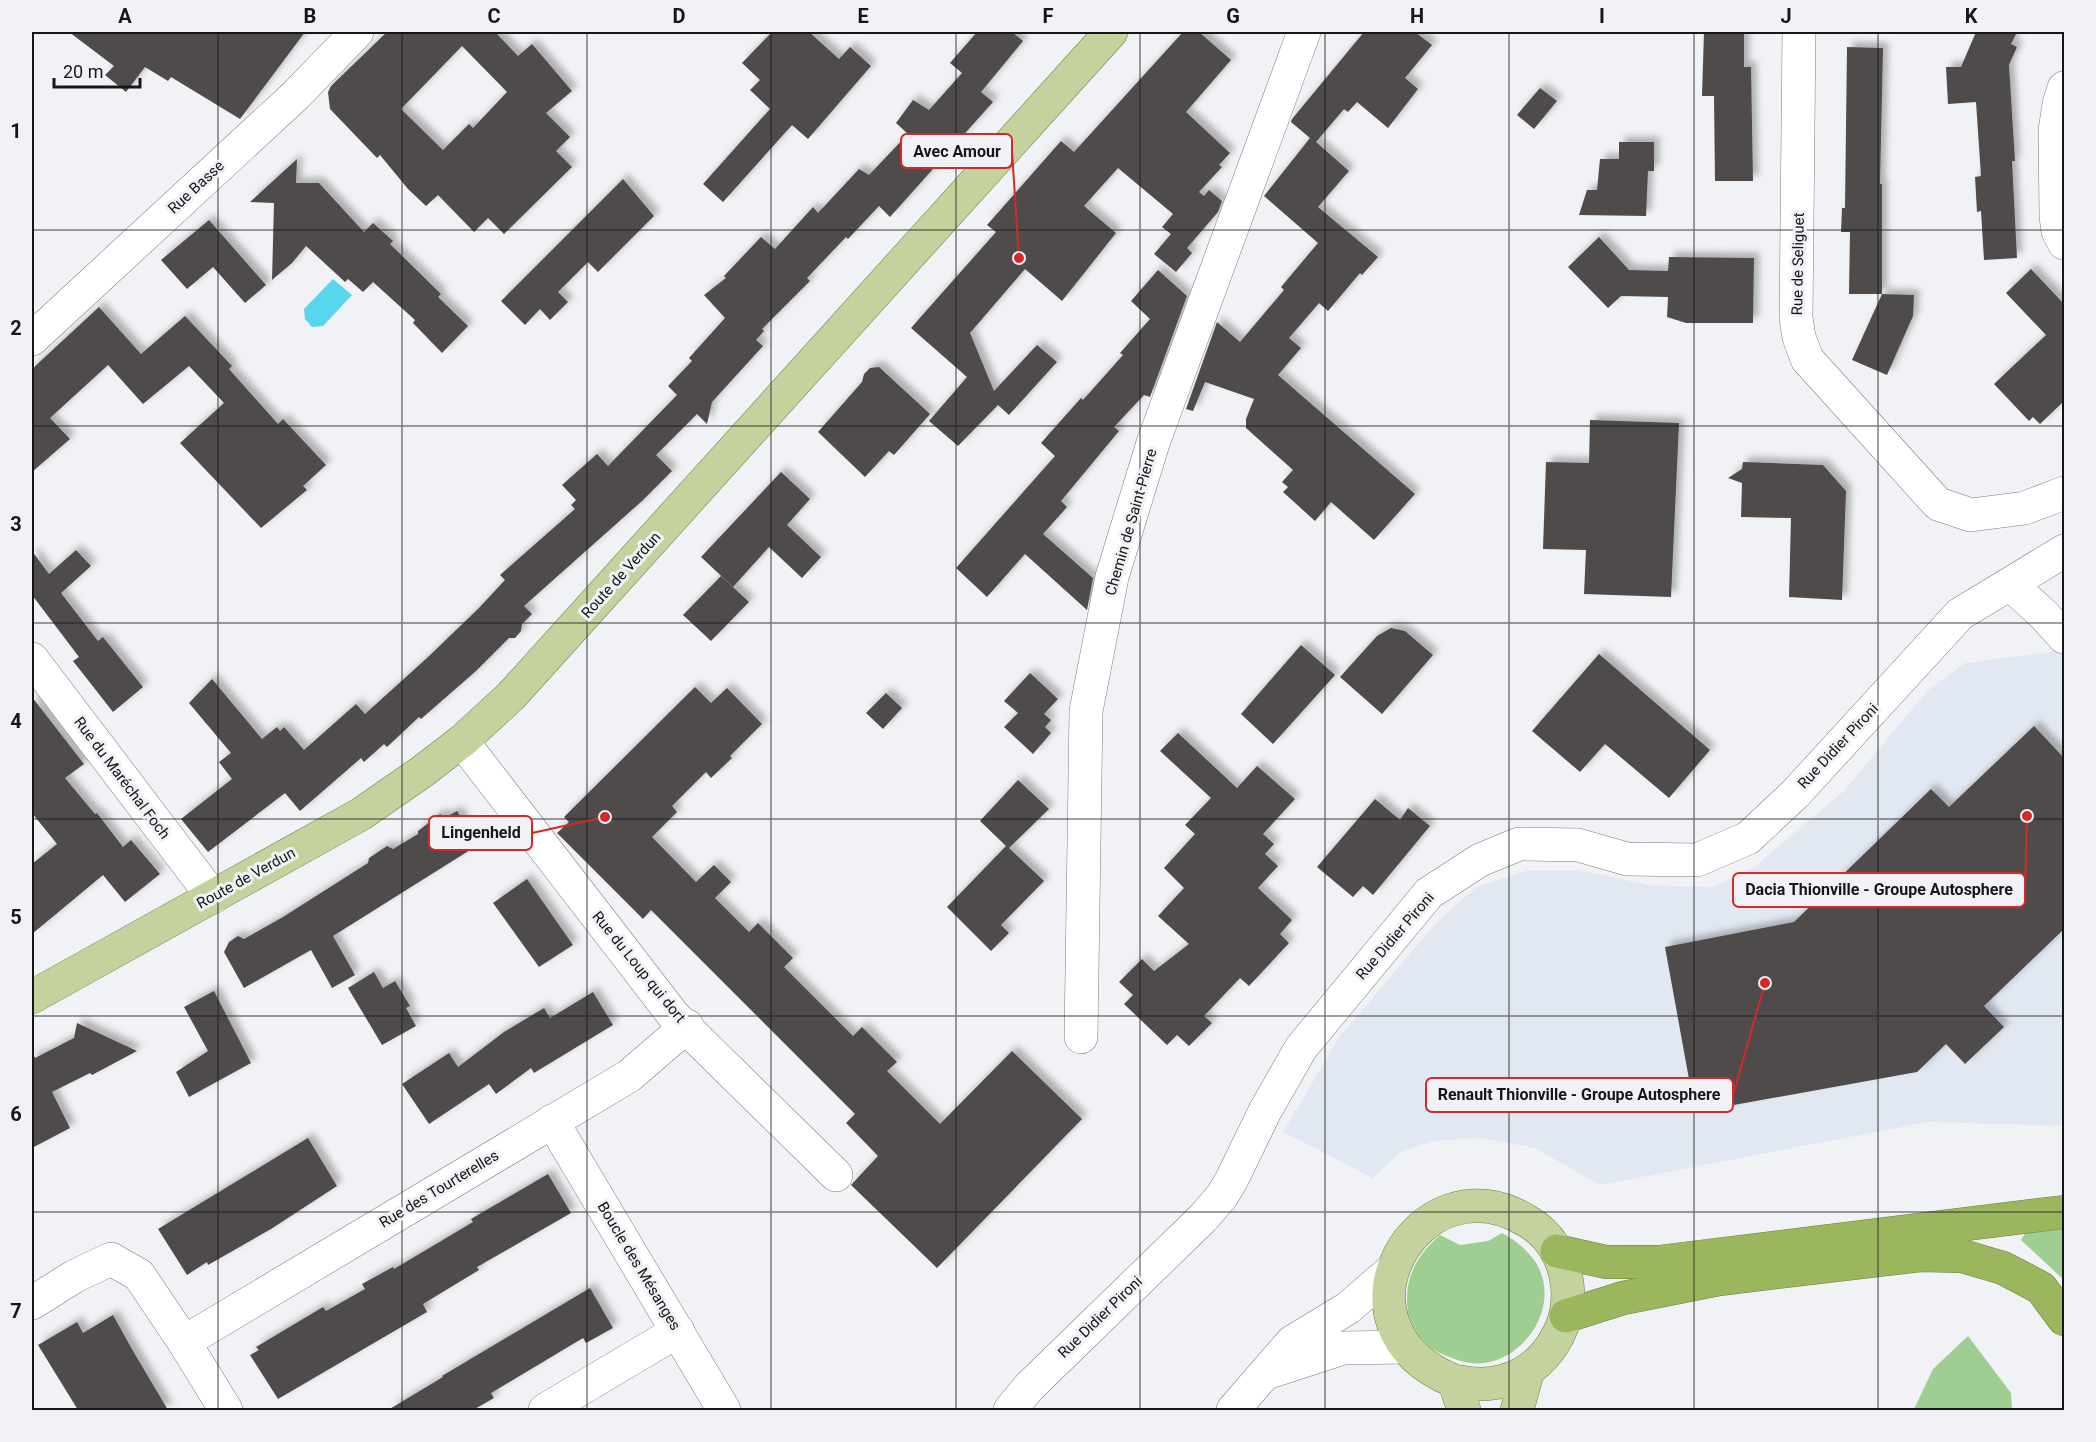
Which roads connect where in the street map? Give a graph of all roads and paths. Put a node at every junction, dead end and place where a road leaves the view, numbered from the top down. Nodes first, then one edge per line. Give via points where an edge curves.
1 (357, 32) edge
2 (1111, 32) edge
3 (1304, 32) edge
4 (1799, 32) edge
5 (2064, 88) edge
6 (2064, 243) edge
7 (32, 339) edge
8 (2064, 493) edge
9 (2064, 551) edge
10 (2011, 585) junction
11 (2064, 637) edge
12 (32, 659) edge
13 (462, 741) junction
14 (213, 897) junction
15 (32, 997) edge
16 (687, 1026) junction
17 (1081, 1037) dead end
18 (552, 1122) junction
19 (836, 1175) dead end
20 (2064, 1212) edge
21 (1557, 1251) junction
22 (1392, 1270) junction
23 (32, 1304) edge
24 (1566, 1316) junction
25 (2064, 1319) edge
26 (678, 1331) junction
27 (184, 1342) junction
28 (1405, 1347) junction
29 (1528, 1370) junction
30 (1266, 1373) junction
31 (1459, 1396) edge
32 (226, 1410) edge
33 (545, 1410) edge
34 (724, 1410) edge
35 (1010, 1410) edge
36 (1233, 1410) edge
37 (1517, 1410) edge

1 - 7 street, Rue Basse via 296,95
2 - 13 main road, Route de Verdun via 511,696
3 - 17 street, Chemin de Saint-Pierre via 1153,443 1113,577 1086,711
4 - 8 street, Rue de Seliguet via 1796,318 1807,359 1938,504 1971,515 2025,508
5 - 6 street via 2055,131 2056,216
9 - 10 street, Rue Didier Pironi
10 - 11 street
10 - 35 street, Rue Didier Pironi via 1960,614 1795,794 1748,838 1697,860 1627,859 1578,844 1520,844 1480,860 1430,893 1300,1048 1222,1196 1029,1386
12 - 14 street, Rue du Maréchal Foch
13 - 14 main road, Route de Verdun via 361,814
13 - 16 street, Rue du Loup qui dort via 674,1016
14 - 15 main road, Route de Verdun
16 - 18 street, Rue des Tourterelles via 629,1076
16 - 19 street, Rue du Loup qui dort
18 - 26 street, Boucle des Mésanges
18 - 27 street, Rue des Tourterelles
20 - 21 highway via 1659,1262 1606,1262
21 - 22 main road via 1538,1227 1512,1212 1483,1205 1453,1209 1426,1222 1405,1243
21 - 24 main road via 1569,1293
22 - 28 main road via 1390,1310
22 - 30 street via 1348,1308 1292,1342
23 - 27 street via 75,1276 111,1259 139,1275
24 - 25 highway via 1623,1298 1719,1279 1920,1255 1962,1256 2003,1268 2041,1288
24 - 29 main road via 1558,1337
26 - 33 street
26 - 34 street, Boucle des Mésanges
27 - 32 street
28 - 30 street via 1343,1348
28 - 31 main road
29 - 31 main road via 1504,1381 1479,1385
29 - 37 main road
30 - 36 street

